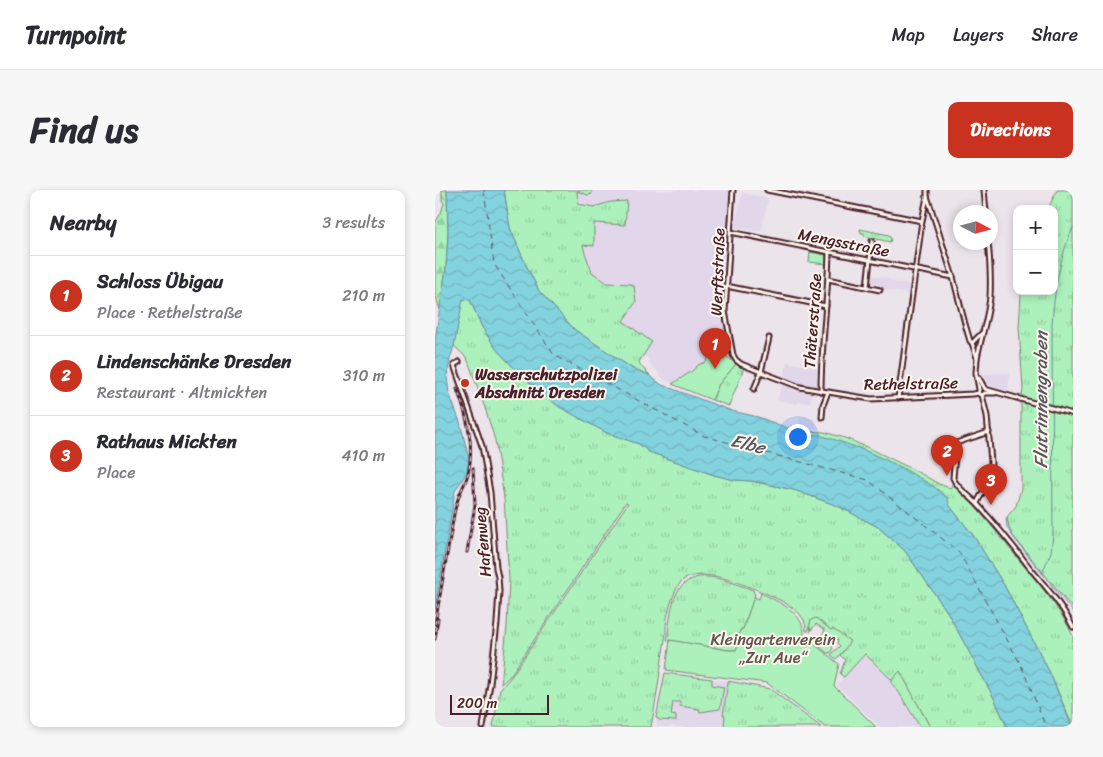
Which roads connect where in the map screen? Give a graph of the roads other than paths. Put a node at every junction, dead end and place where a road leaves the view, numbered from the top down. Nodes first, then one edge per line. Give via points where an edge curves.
1 (733, 190) edge
2 (767, 190) edge
3 (927, 190) edge
4 (984, 190) edge
5 (927, 196) junction
6 (985, 205) edge
7 (922, 221) junction
8 (730, 232) junction
9 (871, 241) dead end
10 (989, 250) edge
11 (829, 252) junction
12 (870, 260) junction
13 (916, 269) junction
14 (953, 277) junction
15 (829, 279) junction
16 (727, 286) junction
17 (867, 287) junction
18 (880, 290) dead end
19 (826, 306) junction
20 (983, 333) junction
21 (769, 338) dead end
22 (973, 343) junction
23 (733, 355) joint
24 (977, 358) junction
25 (459, 362) dead end
26 (761, 372) junction
27 (754, 389) dead end
28 (821, 391) junction
29 (982, 391) junction
30 (828, 392) junction
31 (898, 398) junction
32 (1073, 414) edge
33 (822, 416) dead end
34 (989, 432) junction
35 (977, 503) junction
36 (1073, 627) edge
37 (483, 727) edge

1 - 8 street, Werftstraße
2 - 7 street
3 - 5 street
4 - 6 street
5 - 7 street
5 - 14 street
7 - 13 street
8 - 11 street, Mengsstraße
8 - 16 street, Werftstraße
9 - 12 street
10 - 20 street via 990,298
11 - 12 street, Mengsstraße
11 - 15 street, Thäterstraße
12 - 13 street, Mengsstraße
12 - 17 street
13 - 14 street, Mengsstraße
13 - 31 street
14 - 22 street
15 - 17 street
15 - 19 street, Thäterstraße
16 - 19 street
16 - 23 street, Werftstraße via 726,318
17 - 18 street
19 - 28 street, Thäterstraße
20 - 22 street
20 - 24 street
21 - 26 street
22 - 24 street
23 - 26 street, Rethelstraße via 741,364
24 - 29 street via 976,373
25 - 37 street, Hafenweg via 454,365 482,446 491,492 499,591
26 - 27 street
26 - 28 street, Rethelstraße
28 - 30 street, Rethelstraße
29 - 31 street, Rethelstraße
29 - 32 street, Rethelstraße via 1001,393
29 - 34 street
30 - 31 street, Rethelstraße via 871,399
30 - 33 street
34 - 35 street via 990,478
34 - 35 street via 956,443 953,478 961,490
35 - 36 street via 1059,603

